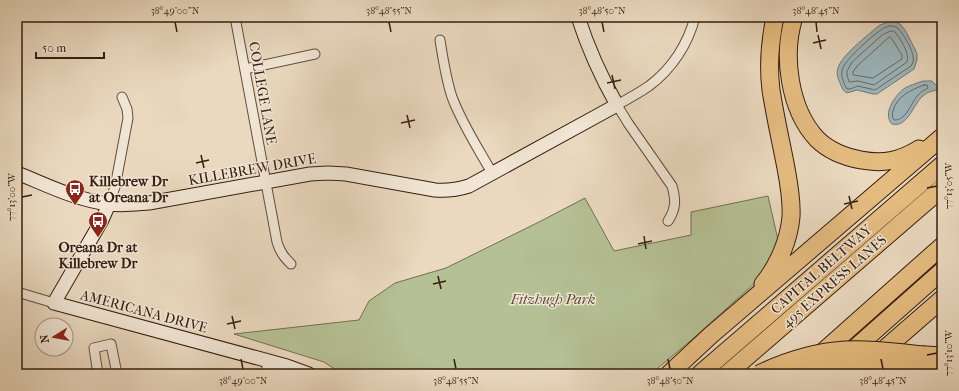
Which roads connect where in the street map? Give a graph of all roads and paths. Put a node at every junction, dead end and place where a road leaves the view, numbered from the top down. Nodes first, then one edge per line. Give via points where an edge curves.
1 (235, 17) edge
2 (578, 17) edge
3 (695, 17) edge
4 (775, 17) edge
5 (794, 17) edge
6 (440, 40) dead end
7 (315, 54) dead end
8 (245, 69) junction
9 (122, 97) dead end
10 (617, 105) junction
11 (942, 136) edge
12 (942, 165) edge
13 (17, 173) edge
14 (492, 173) junction
15 (266, 182) junction
16 (942, 188) edge
17 (109, 204) junction
18 (668, 221) dead end
19 (942, 246) edge
20 (291, 264) dead end
21 (942, 270) edge
22 (17, 292) edge
23 (942, 299) edge
24 (54, 303) junction
25 (735, 316) junction
26 (942, 356) edge
27 (269, 361) junction
28 (924, 361) junction
29 (942, 369) edge
30 (98, 374) edge
31 (117, 374) edge
32 (265, 374) edge
33 (309, 374) edge
34 (669, 374) edge
35 (700, 374) edge
36 (727, 374) edge
37 (759, 374) edge
38 (794, 374) edge
39 (798, 374) edge
40 (825, 374) edge
41 (856, 374) edge

1 - 8 street, COLLEGE LANE
2 - 10 street via 591,54
3 - 10 street, KILLEBREW DRIVE via 684,47 668,69 648,87
4 - 25 highway via 769,68 790,191 791,217 787,237 774,269
5 - 11 highway via 790,36 789,66 794,97 801,115 818,140 849,157 880,162 892,161 912,153
6 - 14 street via 454,102
7 - 8 street
8 - 15 street, COLLEGE LANE
9 - 17 street via 128,118 115,187
10 - 14 street, KILLEBREW DRIVE
10 - 18 street via 672,186 675,204
11 - 25 highway
12 - 35 highway, CAPITAL BELTWAY
13 - 17 street, KILLEBREW DRIVE via 73,196
14 - 15 street, KILLEBREW DRIVE via 469,186 448,191 328,173
15 - 17 street, KILLEBREW DRIVE via 149,203
15 - 20 street, COLLEGE LANE via 277,242 280,251
16 - 36 highway, 495 EXPRESS LANES
17 - 24 street
19 - 39 highway
21 - 40 highway
22 - 24 street, AMERICANA DRIVE
23 - 41 highway
24 - 27 street, AMERICANA DRIVE
25 - 34 highway
26 - 28 highway
27 - 32 street
27 - 33 street, AMERICANA DRIVE
28 - 29 highway
28 - 37 highway, bridge via 869,350 846,350 798,358
28 - 38 highway, bridge via 846,363 822,366
30 - 31 street via 94,348 111,344

